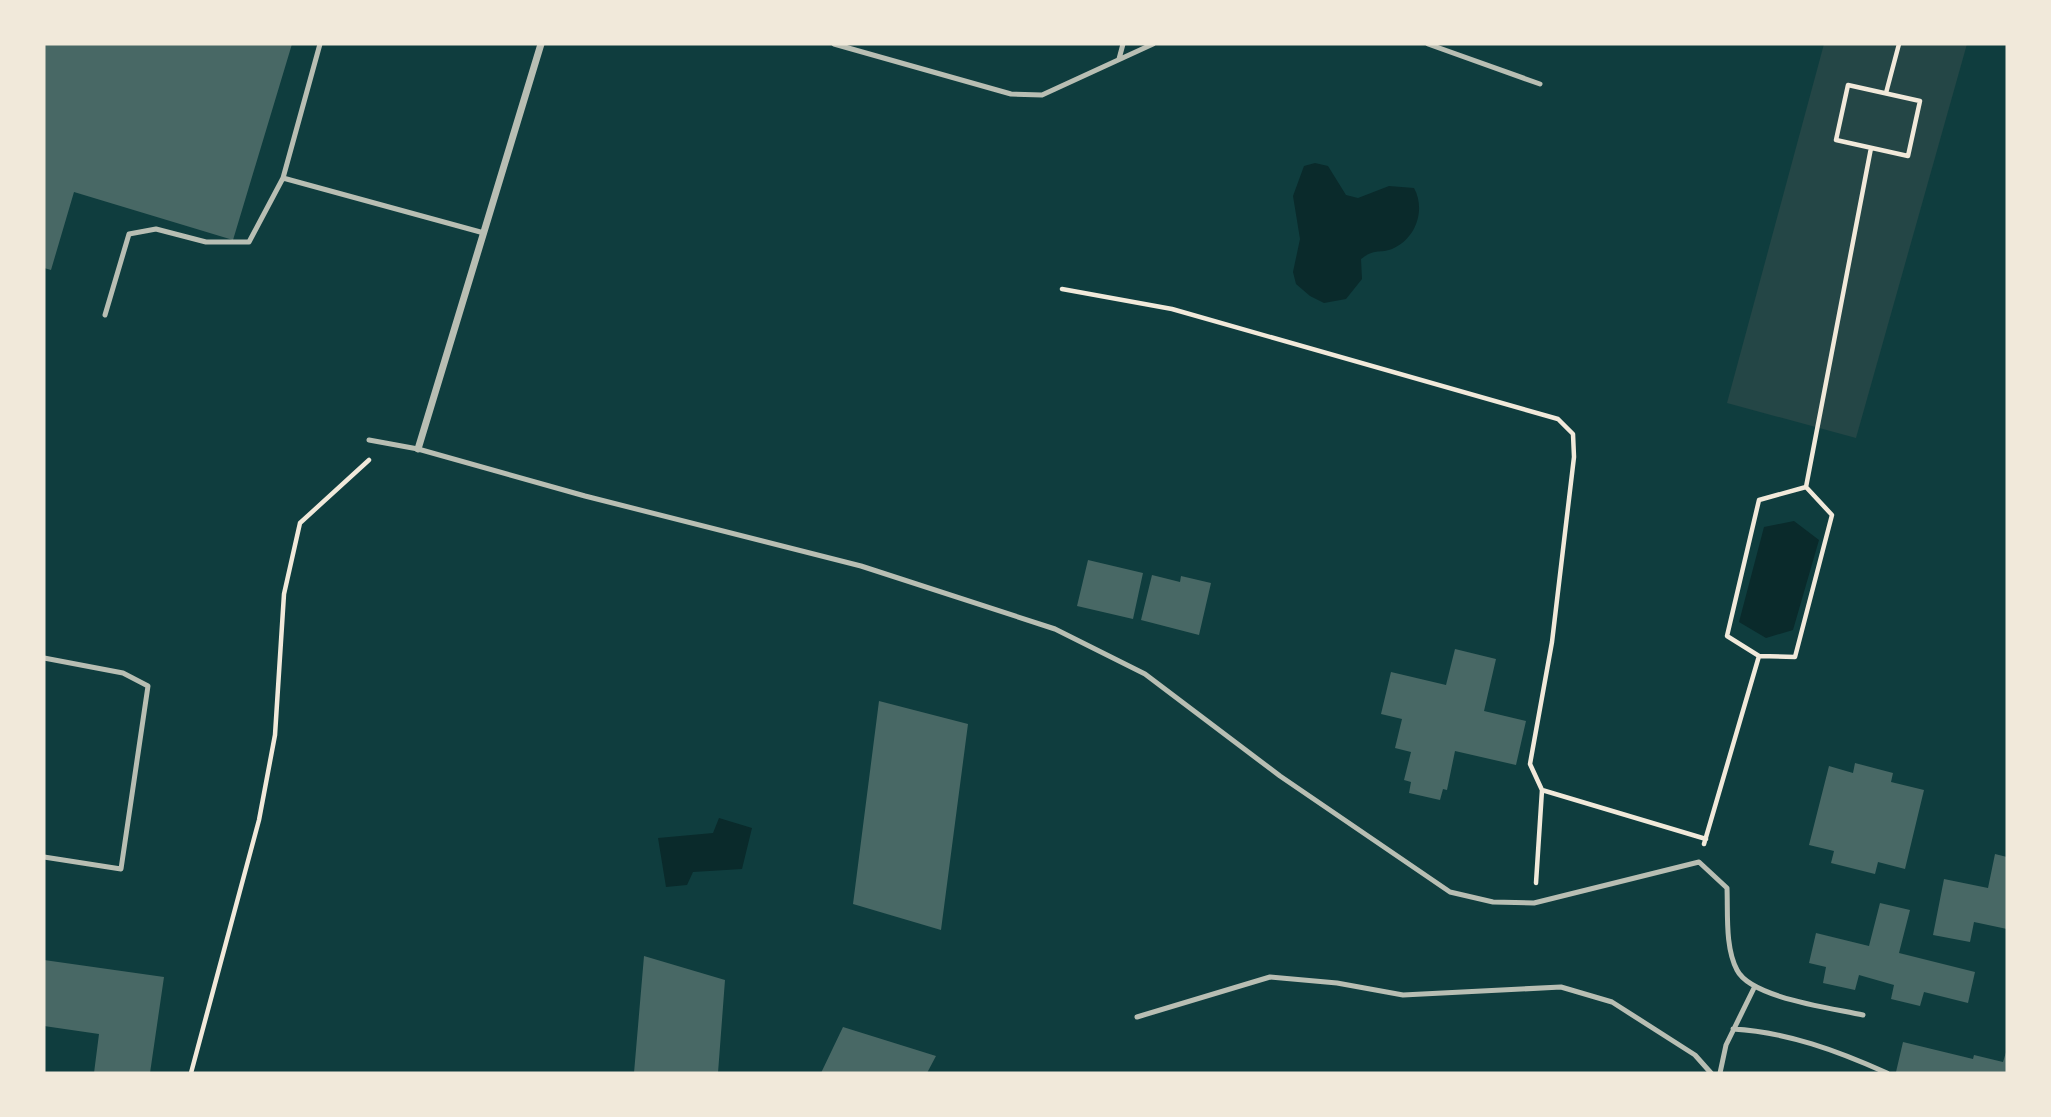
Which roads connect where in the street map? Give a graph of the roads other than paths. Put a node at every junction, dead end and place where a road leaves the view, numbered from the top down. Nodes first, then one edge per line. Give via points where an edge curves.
1 (320, 44) edge
2 (541, 44) edge
3 (834, 44) edge
4 (1123, 44) edge
5 (1153, 44) edge
6 (1428, 44) edge
7 (1119, 59) junction
8 (1540, 84) dead end
9 (283, 178) junction
10 (484, 233) junction
11 (105, 315) dead end
12 (369, 440) dead end
13 (418, 449) junction
14 (44, 658) edge
15 (44, 857) edge
16 (1754, 988) junction
17 (1863, 1015) dead end
18 (1137, 1017) dead end
19 (1733, 1029) junction
20 (1711, 1073) edge
21 (1720, 1073) edge
22 (1887, 1073) edge

1 - 9 lane
2 - 10 street
3 - 7 lane via 1010,94 1042,95
4 - 7 lane
5 - 7 lane
6 - 8 lane
9 - 10 lane
9 - 11 lane via 249,242 206,242 156,229 129,234
10 - 13 street
12 - 13 lane
13 - 16 lane via 861,566 1055,629 1145,674 1280,776 1450,892 1493,902 1534,903 1699,862 1727,888 1730,950 1737,971
14 - 15 lane via 122,673 148,687 121,869
16 - 17 lane
16 - 19 lane
18 - 20 lane via 1270,976 1403,995 1562,987 1612,1002 1695,1055
19 - 21 lane
19 - 22 lane via 1757,1030 1840,1052

